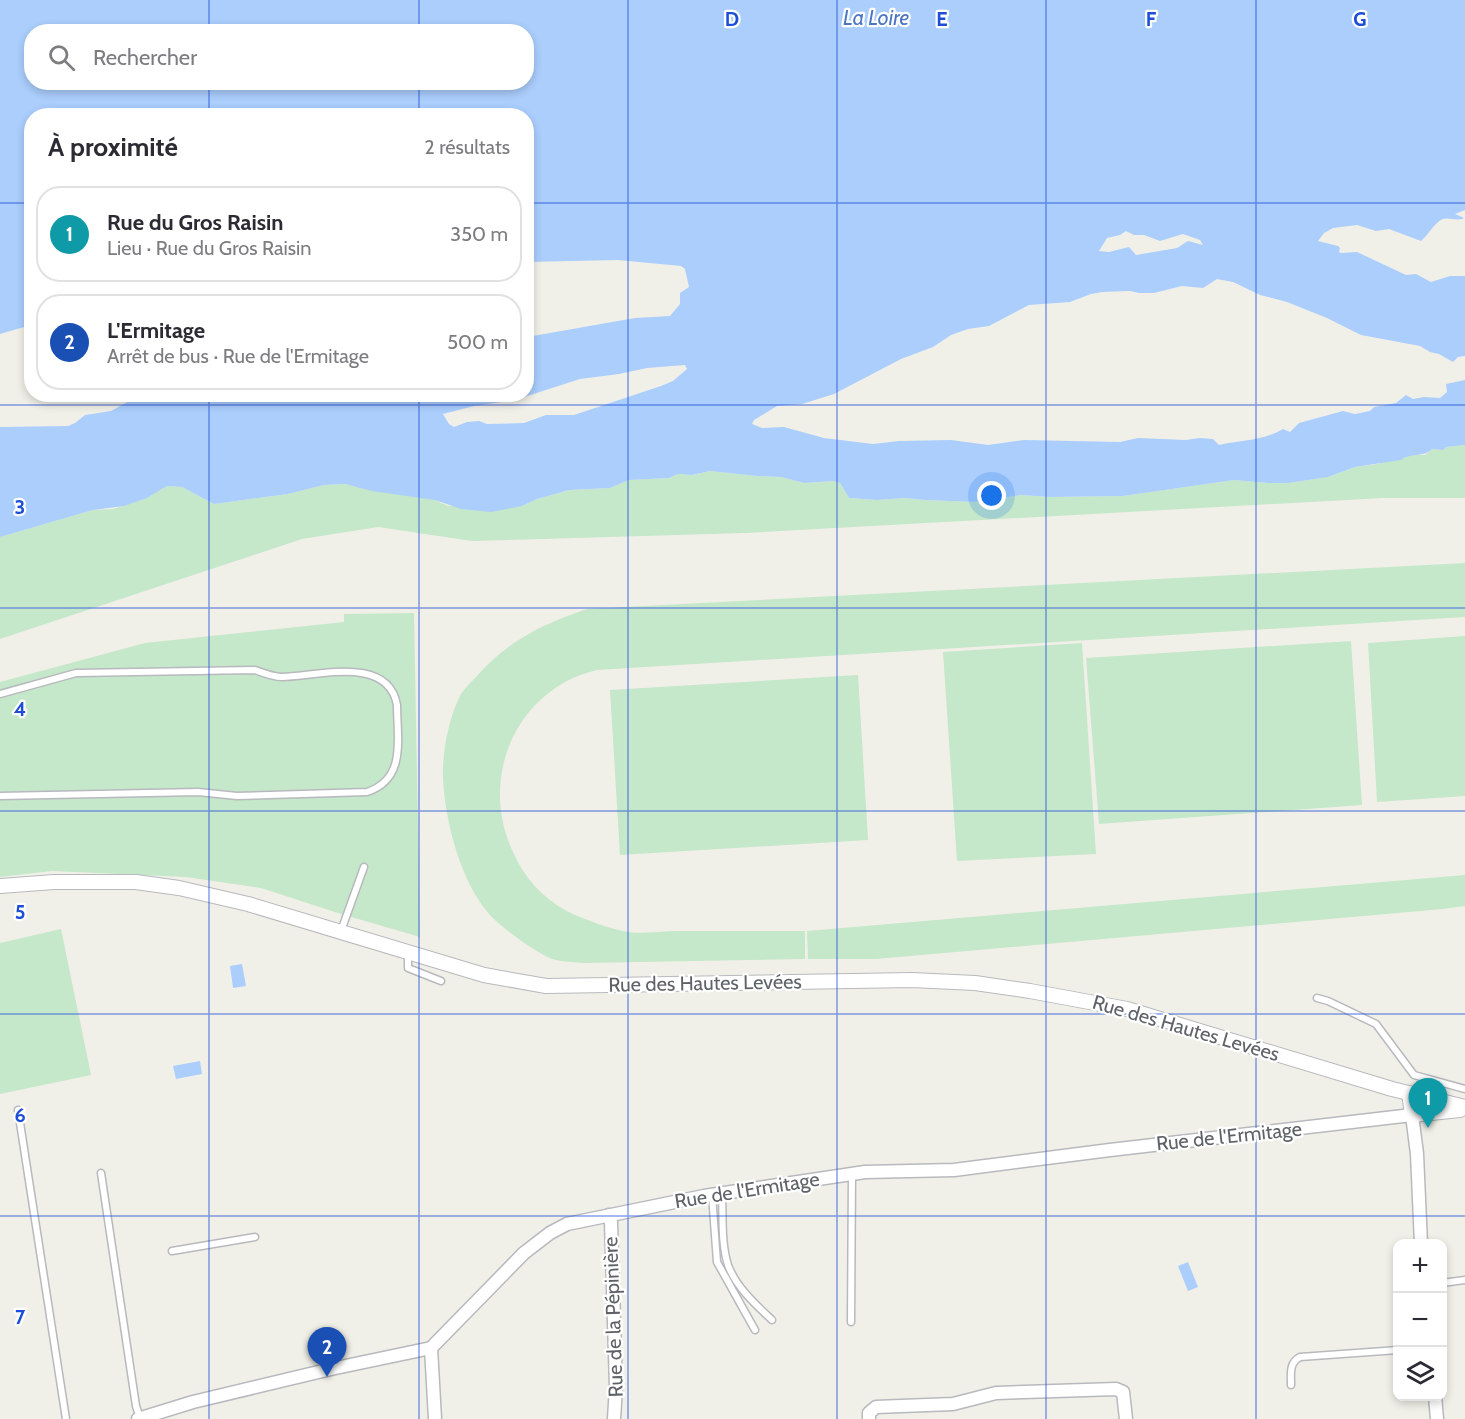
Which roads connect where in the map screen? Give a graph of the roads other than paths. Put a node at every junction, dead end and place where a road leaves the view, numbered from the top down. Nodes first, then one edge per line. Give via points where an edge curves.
1 (0, 694) edge
2 (0, 796) edge
3 (364, 867) dead end
4 (0, 886) edge
5 (340, 932) junction
6 (408, 952) junction
7 (441, 981) dead end
8 (1317, 998) dead end
9 (1465, 1089) edge
10 (1409, 1093) junction
11 (1465, 1108) edge
12 (18, 1110) dead end
13 (1412, 1115) junction
14 (101, 1173) dead end
15 (852, 1174) junction
16 (717, 1194) junction
17 (609, 1215) junction
18 (255, 1237) dead end
19 (1421, 1239) edge
20 (172, 1251) dead end
21 (1465, 1280) edge
22 (1447, 1282) edge
23 (772, 1320) dead end
24 (851, 1322) dead end
25 (755, 1330) dead end
26 (431, 1348) junction
27 (1393, 1350) edge
28 (1292, 1385) dead end
29 (1435, 1401) edge
30 (170, 1414) edge
31 (66, 1419) edge
32 (139, 1419) edge
33 (435, 1419) edge
34 (614, 1419) edge
35 (868, 1419) edge
36 (1126, 1419) edge
37 (1437, 1419) edge

1 - 2 lane via 76,673 255,670 279,677 358,672 377,676 391,687 396,696 397,736 396,767 376,789 367,792
3 - 5 lane
4 - 5 street, Rue des Hautes Levées via 136,882 248,904
5 - 6 street, Rue des Hautes Levées
6 - 7 lane via 408,968
6 - 10 street, Rue des Hautes Levées via 484,975 546,986 841,980 986,984 1127,1008
8 - 9 lane via 1376,1024 1414,1075
10 - 11 street, Rue des Hautes Levées
10 - 13 street
11 - 13 street
12 - 31 lane
13 - 15 street, Rue de l'Ermitage via 954,1170
13 - 19 street
14 - 32 lane
15 - 16 street, Rue de l'Ermitage
15 - 24 lane
16 - 17 street, Rue de l'Ermitage
16 - 23 lane via 729,1267 748,1298
16 - 25 lane via 717,1262
17 - 26 street, Rue de l'Ermitage via 567,1224 550,1233 524,1253
17 - 34 street, Rue de la Pépinière
18 - 20 lane
21 - 22 lane
26 - 30 street via 193,1402
26 - 33 street
27 - 28 lane via 1300,1357 1291,1369
29 - 37 street
30 - 32 street
35 - 36 street via 876,1407 953,1404 996,1393 1116,1389 1125,1397

